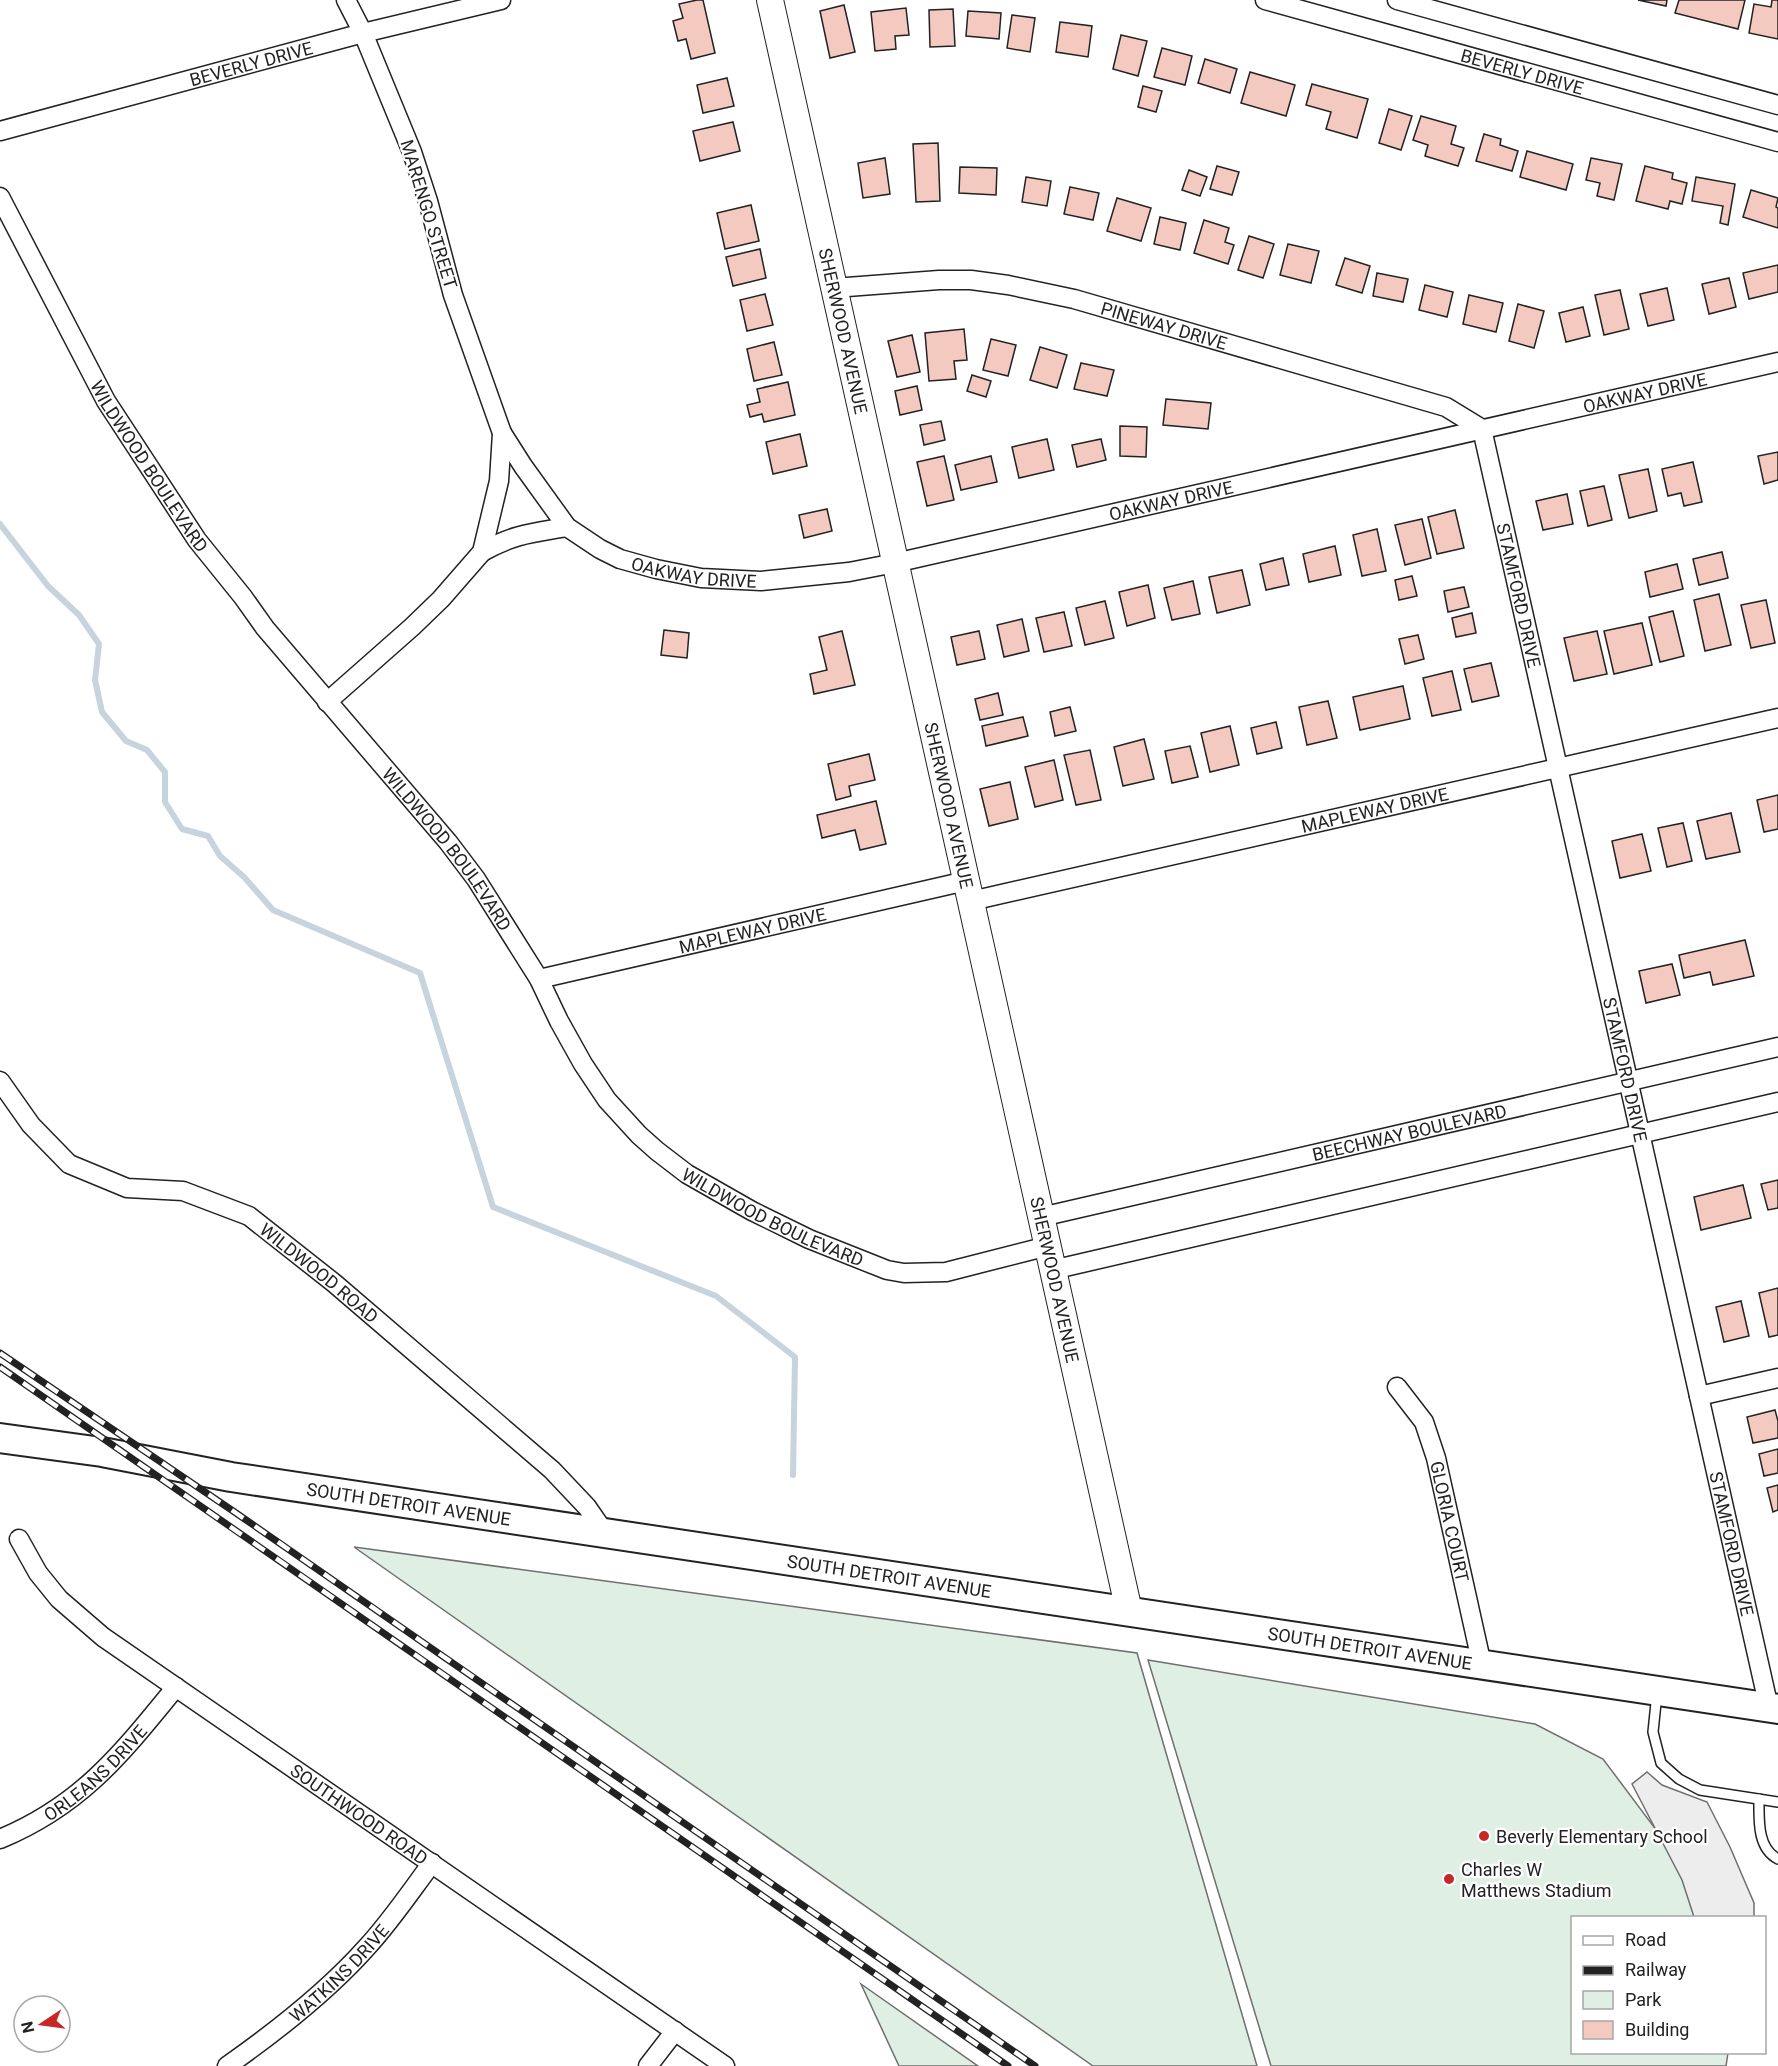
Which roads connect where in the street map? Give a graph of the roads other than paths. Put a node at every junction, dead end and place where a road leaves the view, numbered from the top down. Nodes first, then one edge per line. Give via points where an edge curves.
1 (346, 0) edge
2 (501, 0) edge
3 (770, 0) edge
4 (1265, 0) edge
5 (1397, 0) edge
6 (363, 33) junction
7 (1778, 105) edge
8 (0, 131) edge
9 (1778, 142) edge
10 (0, 197) edge
11 (834, 288) junction
12 (1778, 362) edge
13 (1482, 429) junction
14 (502, 433) junction
15 (567, 527) junction
16 (482, 552) junction
17 (895, 563) junction
18 (327, 702) junction
19 (1778, 718) edge
20 (1558, 769) junction
21 (968, 891) junction
22 (539, 980) junction
23 (1778, 1047) edge
24 (0, 1080) edge
25 (1628, 1080) junction
26 (1778, 1102) edge
27 (1641, 1134) junction
28 (1041, 1217) junction
29 (1050, 1258) junction
30 (1778, 1378) edge
31 (1397, 1387) dead end
32 (1699, 1396) junction
33 (0, 1438) edge
34 (605, 1533) junction
35 (19, 1539) dead end
36 (1129, 1611) junction
37 (1482, 1665) junction
38 (176, 1687) junction
39 (1658, 1691) junction
40 (1774, 1708) edge
41 (1759, 1799) junction
42 (1778, 1802) edge
43 (0, 1839) edge
44 (1778, 1859) edge
45 (432, 1863) junction
46 (675, 2031) junction
47 (227, 2066) edge
48 (648, 2066) edge
49 (725, 2066) edge

1 - 6 street, MARENGO STREET
2 - 6 street, BEVERLY DRIVE
3 - 11 street, SHERWOOD AVENUE
4 - 9 street, BEVERLY DRIVE
5 - 7 street, BEVERLY DRIVE
6 - 8 street, BEVERLY DRIVE
6 - 14 street, MARENGO STREET via 412,152 453,295
10 - 18 street, WILDWOOD BOULEVARD via 106,401 197,540
11 - 13 street, PINEWAY DRIVE via 971,280 1074,299 1446,407
11 - 17 street, SHERWOOD AVENUE
12 - 13 street, OAKWAY DRIVE
13 - 17 street, OAKWAY DRIVE
13 - 20 street, STAMFORD DRIVE
14 - 15 street, MARENGO STREET
14 - 16 street, MARENGO STREET via 499,481
15 - 16 street, MARENGO STREET via 521,534
15 - 17 street, OAKWAY DRIVE via 621,559 701,578 802,578
16 - 18 street, MARENGO STREET via 441,599
17 - 21 street, SHERWOOD AVENUE
18 - 22 street, WILDWOOD BOULEVARD via 448,842 476,879
19 - 20 street, MAPLEWAY DRIVE
20 - 21 street, MAPLEWAY DRIVE
20 - 25 street, STAMFORD DRIVE
21 - 22 street, MAPLEWAY DRIVE
21 - 28 street, SHERWOOD AVENUE
22 - 29 street, WILDWOOD BOULEVARD via 582,1064 615,1109 639,1135 687,1174 752,1211 808,1239 904,1273 946,1272
23 - 25 street, BEECHWAY BOULEVARD
24 - 34 street, WILDWOOD ROAD via 31,1125 69,1164 127,1188 183,1191 249,1216 334,1283 552,1470
25 - 27 street, STAMFORD DRIVE
25 - 28 street, BEECHWAY BOULEVARD
26 - 27 street
27 - 29 street
27 - 32 street, STAMFORD DRIVE
28 - 29 street, SHERWOOD AVENUE
29 - 36 street, SHERWOOD AVENUE
30 - 32 street
31 - 37 street, GLORIA COURT via 1424,1422 1437,1458
32 - 40 street, STAMFORD DRIVE
33 - 34 main road, SOUTH DETROIT AVENUE
34 - 36 main road, SOUTH DETROIT AVENUE
35 - 38 street, SOUTHWOOD ROAD via 38,1573 59,1599 103,1637
36 - 37 main road, SOUTH DETROIT AVENUE
37 - 39 main road, SOUTH DETROIT AVENUE
38 - 43 street, ORLEANS DRIVE via 99,1776 51,1814
38 - 45 street, SOUTHWOOD ROAD
39 - 40 main road, SOUTH DETROIT AVENUE
39 - 41 lane via 1653,1732 1661,1763 1700,1790
41 - 42 lane
41 - 44 lane via 1760,1835 1771,1855
45 - 46 street, SOUTHWOOD ROAD
45 - 47 street, WATKINS DRIVE via 360,1954 275,2032
46 - 48 street
46 - 49 street, SOUTHWOOD ROAD

